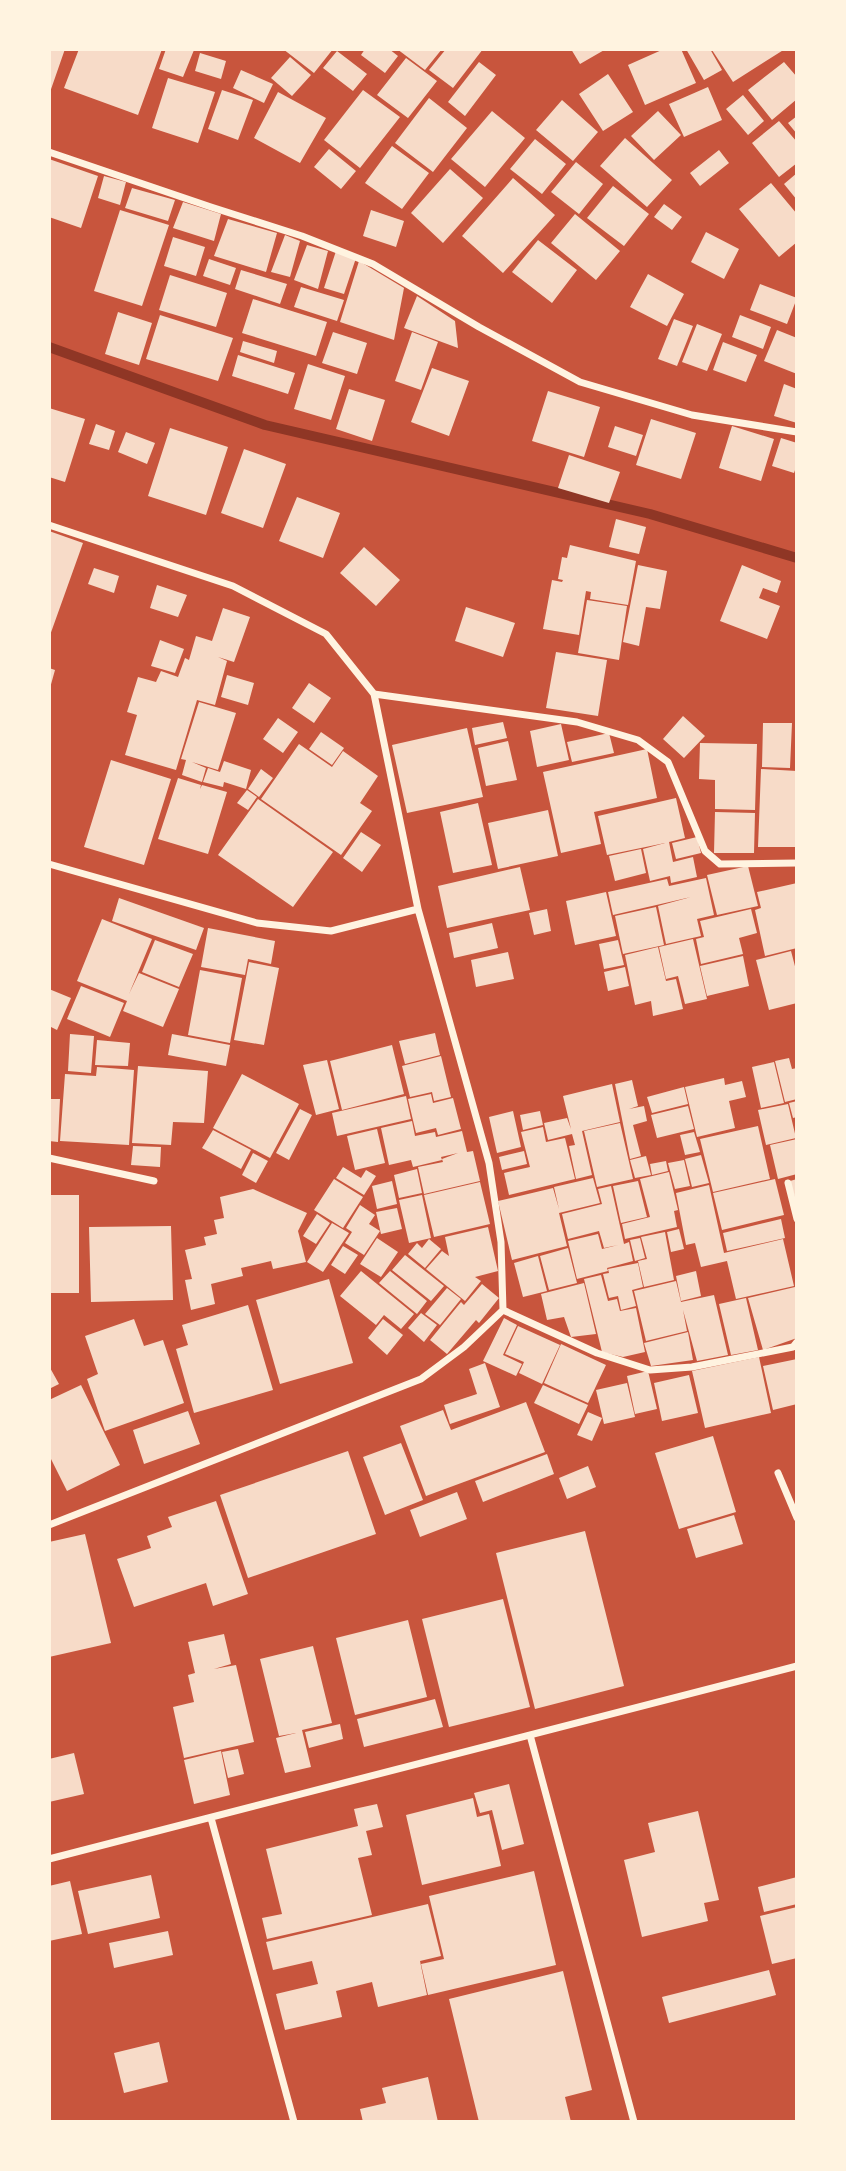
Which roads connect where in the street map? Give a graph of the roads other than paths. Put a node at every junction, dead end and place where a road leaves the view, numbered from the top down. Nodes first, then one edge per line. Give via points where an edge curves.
1 (49, 152) edge
2 (797, 432) edge
3 (49, 525) edge
4 (374, 694) junction
5 (797, 863) edge
6 (49, 864) edge
7 (418, 909) junction
8 (49, 1158) edge
9 (154, 1181) dead end
10 (788, 1183) dead end
11 (797, 1219) edge
12 (503, 1310) junction
13 (797, 1342) edge
14 (778, 1473) dead end
15 (797, 1518) edge
16 (49, 1525) edge
17 (797, 1666) edge
18 (530, 1735) junction
19 (211, 1818) junction
20 (49, 1859) edge
21 (295, 2122) edge
22 (634, 2122) edge

1 - 2 street via 373,264 580,382 692,415
3 - 4 street via 233,586 326,634
4 - 5 street via 577,722 638,740 668,762 705,852 720,864
4 - 7 street
6 - 7 street via 257,923 331,931
7 - 12 street via 489,1163 501,1242
8 - 9 street
10 - 11 street
12 - 13 street via 597,1353 650,1370 692,1367 793,1347
12 - 16 street via 421,1379
14 - 15 street
17 - 18 street
18 - 19 street
18 - 22 street
19 - 20 street
19 - 21 street

